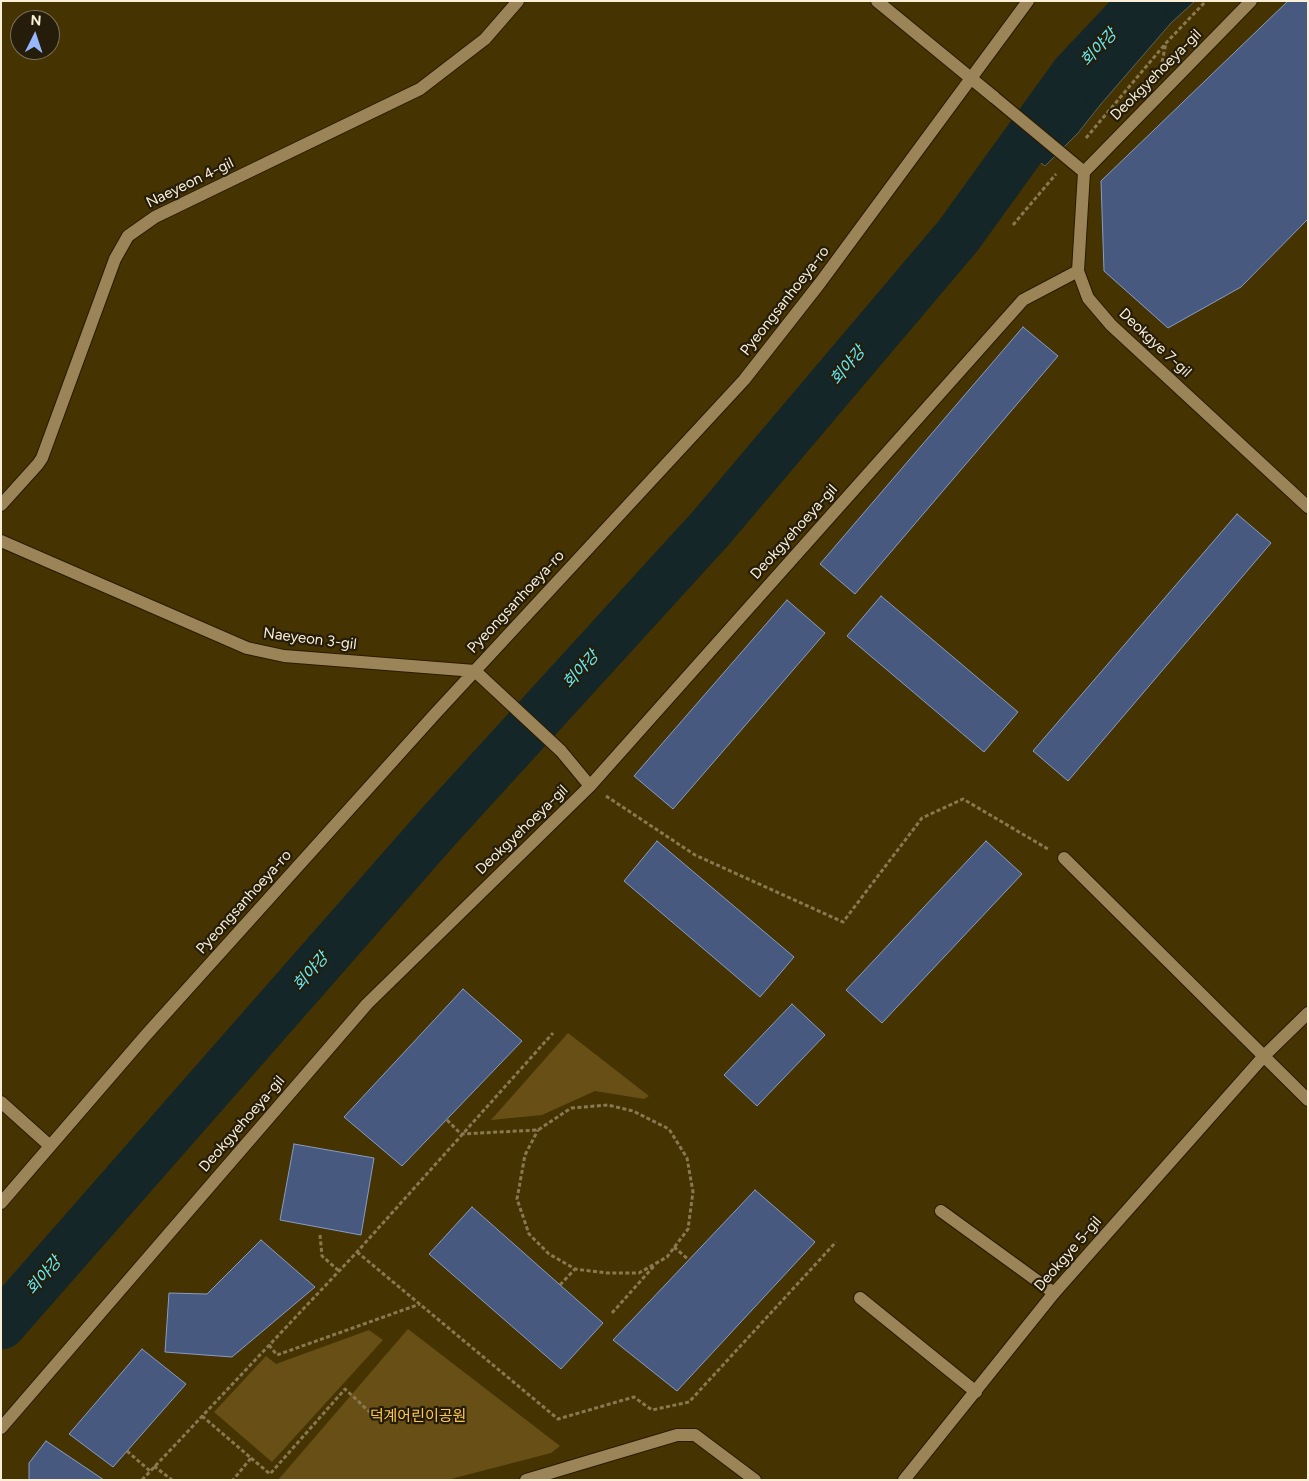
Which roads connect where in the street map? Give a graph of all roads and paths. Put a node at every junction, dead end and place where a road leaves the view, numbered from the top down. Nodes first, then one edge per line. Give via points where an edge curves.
1 (518, 1) edge
2 (877, 1) edge
3 (1028, 1) edge
4 (1206, 1) edge
5 (1251, 1) edge
6 (972, 79) junction
7 (1081, 144) dead end
8 (1084, 172) junction
9 (1056, 173) dead end
10 (1013, 225) dead end
11 (1078, 271) junction
12 (1, 505) edge
13 (1308, 507) edge
14 (1, 541) edge
15 (475, 671) junction
16 (590, 786) junction
17 (1064, 858) joint
18 (1308, 1013) edge
19 (553, 1033) dead end
20 (1264, 1056) junction
21 (1308, 1100) edge
22 (1, 1102) edge
23 (446, 1120) dead end
24 (538, 1130) junction
25 (461, 1134) junction
26 (50, 1146) junction
27 (1, 1203) edge
28 (941, 1211) dead end
29 (320, 1235) dead end
30 (836, 1242) dead end
31 (674, 1247) junction
32 (357, 1252) junction
33 (689, 1260) dead end
34 (656, 1263) junction
35 (575, 1268) junction
36 (339, 1271) junction
37 (560, 1284) dead end
38 (1054, 1294) junction
39 (860, 1298) dead end
40 (420, 1304) junction
41 (612, 1313) dead end
42 (269, 1345) junction
43 (976, 1392) junction
44 (202, 1416) junction
45 (375, 1417) dead end
46 (1, 1428) edge
47 (127, 1451) dead end
48 (251, 1458) junction
49 (154, 1466) junction
50 (150, 1471) junction
51 (142, 1480) edge
52 (172, 1480) edge
53 (233, 1480) edge
54 (526, 1480) edge
55 (755, 1480) edge
56 (904, 1480) edge

1 - 12 street, Naeyeon 4-gil via 485,39 420,90 155,217 128,236 115,259 42,458
2 - 6 street
3 - 6 street, Pyeongsanhoeya-ro
4 - 7 path
5 - 8 street, Deokgyehoeya-gil
6 - 8 street, bridge
6 - 15 street, Pyeongsanhoeya-ro via 744,380
8 - 11 street, Deokgye 7-gil
9 - 10 path
11 - 13 street, Deokgye 7-gil via 1088,298 1111,325
11 - 16 street, Deokgyehoeya-gil via 1023,300
14 - 15 street, Naeyeon 3-gil via 247,648 284,656
15 - 16 street via 561,751
15 - 26 street, Pyeongsanhoeya-ro
16 - 17 path via 695,855 843,922 922,818 963,799
16 - 46 street, Deokgyehoeya-gil via 367,1004
17 - 20 street
18 - 20 street
19 - 25 path
20 - 21 street
20 - 38 street, Deokgye 5-gil
22 - 26 street
23 - 25 path
24 - 25 path
24 - 31 path via 571,1108 608,1105 634,1111 669,1129 688,1158 693,1192 688,1229
24 - 35 path via 525,1155 517,1199 529,1234 548,1254
25 - 32 path
26 - 27 street, Pyeongsanhoeya-ro
28 - 38 street
29 - 36 path via 322,1256
30 - 40 path via 689,1402 652,1410 634,1397 558,1419
31 - 33 path
31 - 34 path via 667,1257
32 - 36 path
32 - 40 path
34 - 35 path via 639,1273
34 - 41 path
35 - 37 path
36 - 42 path
38 - 43 street, Deokgye 5-gil
39 - 43 street
40 - 42 path via 277,1355
42 - 44 path
43 - 56 street, Deokgye 5-gil
44 - 48 path
44 - 49 path
45 - 48 path via 345,1389 270,1474
47 - 50 path
48 - 53 path
49 - 50 path
49 - 52 path
50 - 51 path
54 - 55 street via 677,1435 695,1435

